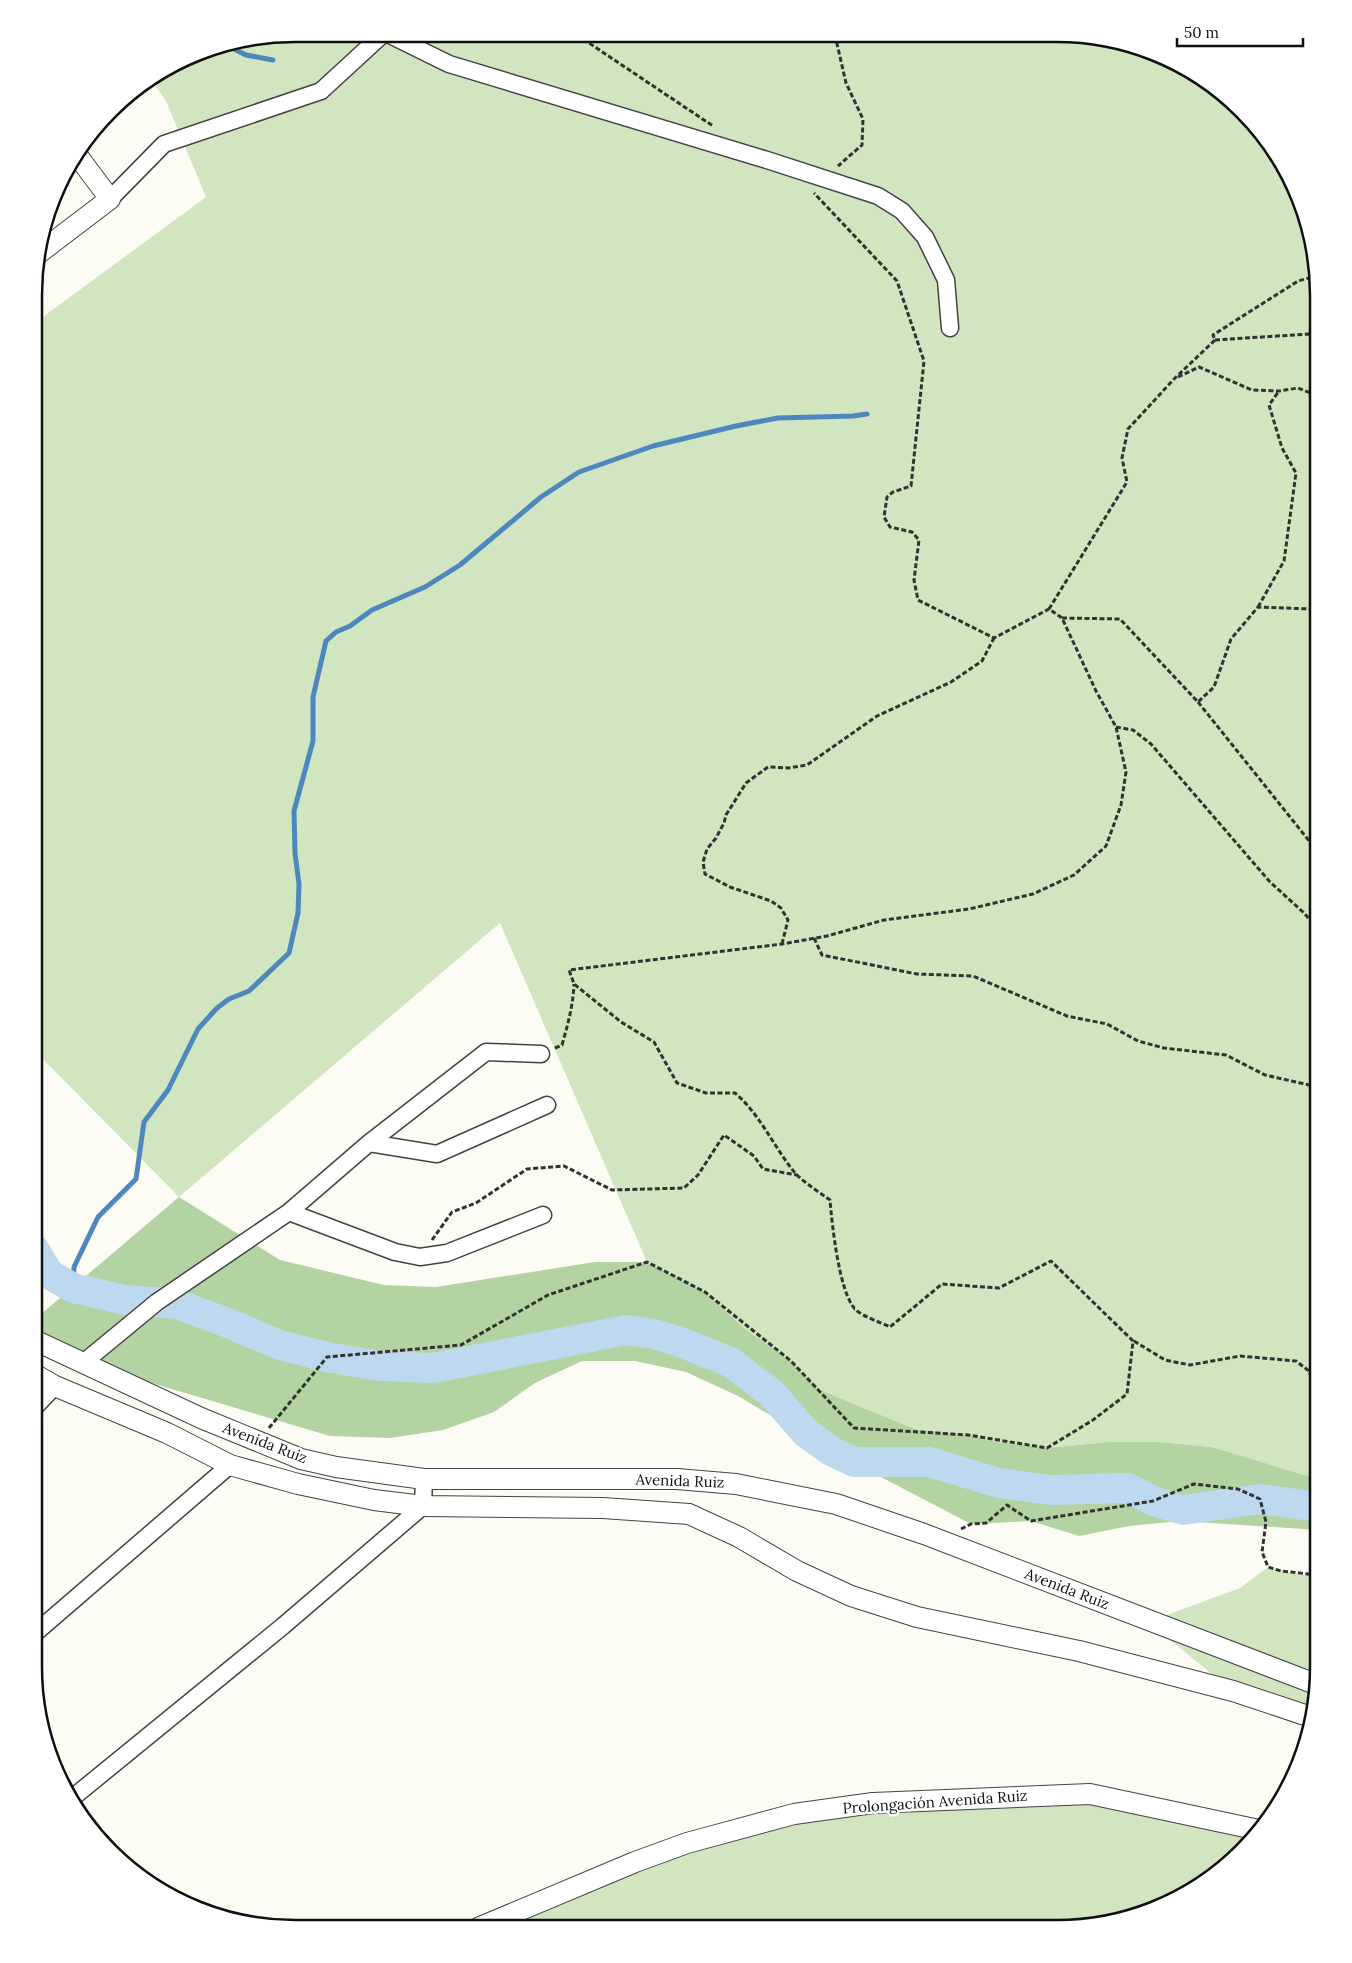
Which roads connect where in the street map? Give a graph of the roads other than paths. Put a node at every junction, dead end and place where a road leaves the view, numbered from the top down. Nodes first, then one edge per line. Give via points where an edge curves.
1 (374, 42) edge
2 (404, 42) edge
3 (81, 161) edge
4 (110, 200) junction
5 (47, 247) edge
6 (950, 328) dead end
7 (541, 1054) road end
8 (547, 1105) dead end
9 (369, 1143) junction
10 (289, 1212) junction
11 (543, 1215) dead end
12 (42, 1344) edge
13 (84, 1363) junction
14 (42, 1379) edge
15 (55, 1386) junction
16 (42, 1400) edge
17 (230, 1465) junction
18 (424, 1479) junction
19 (423, 1506) junction
20 (42, 1627) edge
21 (1309, 1682) edge
22 (1305, 1715) edge
23 (76, 1795) edge
24 (1251, 1828) edge
25 (497, 1920) edge

1 - 4 street via 321,91 164,144
2 - 6 street via 449,64 878,196 902,211 926,237 946,280
3 - 4 street
4 - 5 street
7 - 9 street via 486,1052
8 - 9 street via 437,1154
9 - 10 street
10 - 11 street via 396,1252 420,1257 448,1253
10 - 13 street via 158,1302
12 - 13 street, Avenida Ruiz
13 - 18 street, Avenida Ruiz via 200,1418 300,1459
14 - 15 street, Avenida Ruiz
15 - 16 street
15 - 17 street, Avenida Ruiz
17 - 19 street, Avenida Ruiz via 336,1492
17 - 20 street
18 - 19 street
18 - 21 street, Avenida Ruiz via 677,1479 736,1484 836,1504 924,1534
19 - 22 street, Avenida Ruiz via 603,1508 689,1514 852,1596 917,1617 1079,1651 1233,1691
19 - 23 street via 283,1626
24 - 25 street, Prolongación Avenida Ruiz via 1090,1794 873,1804 794,1814 687,1843

